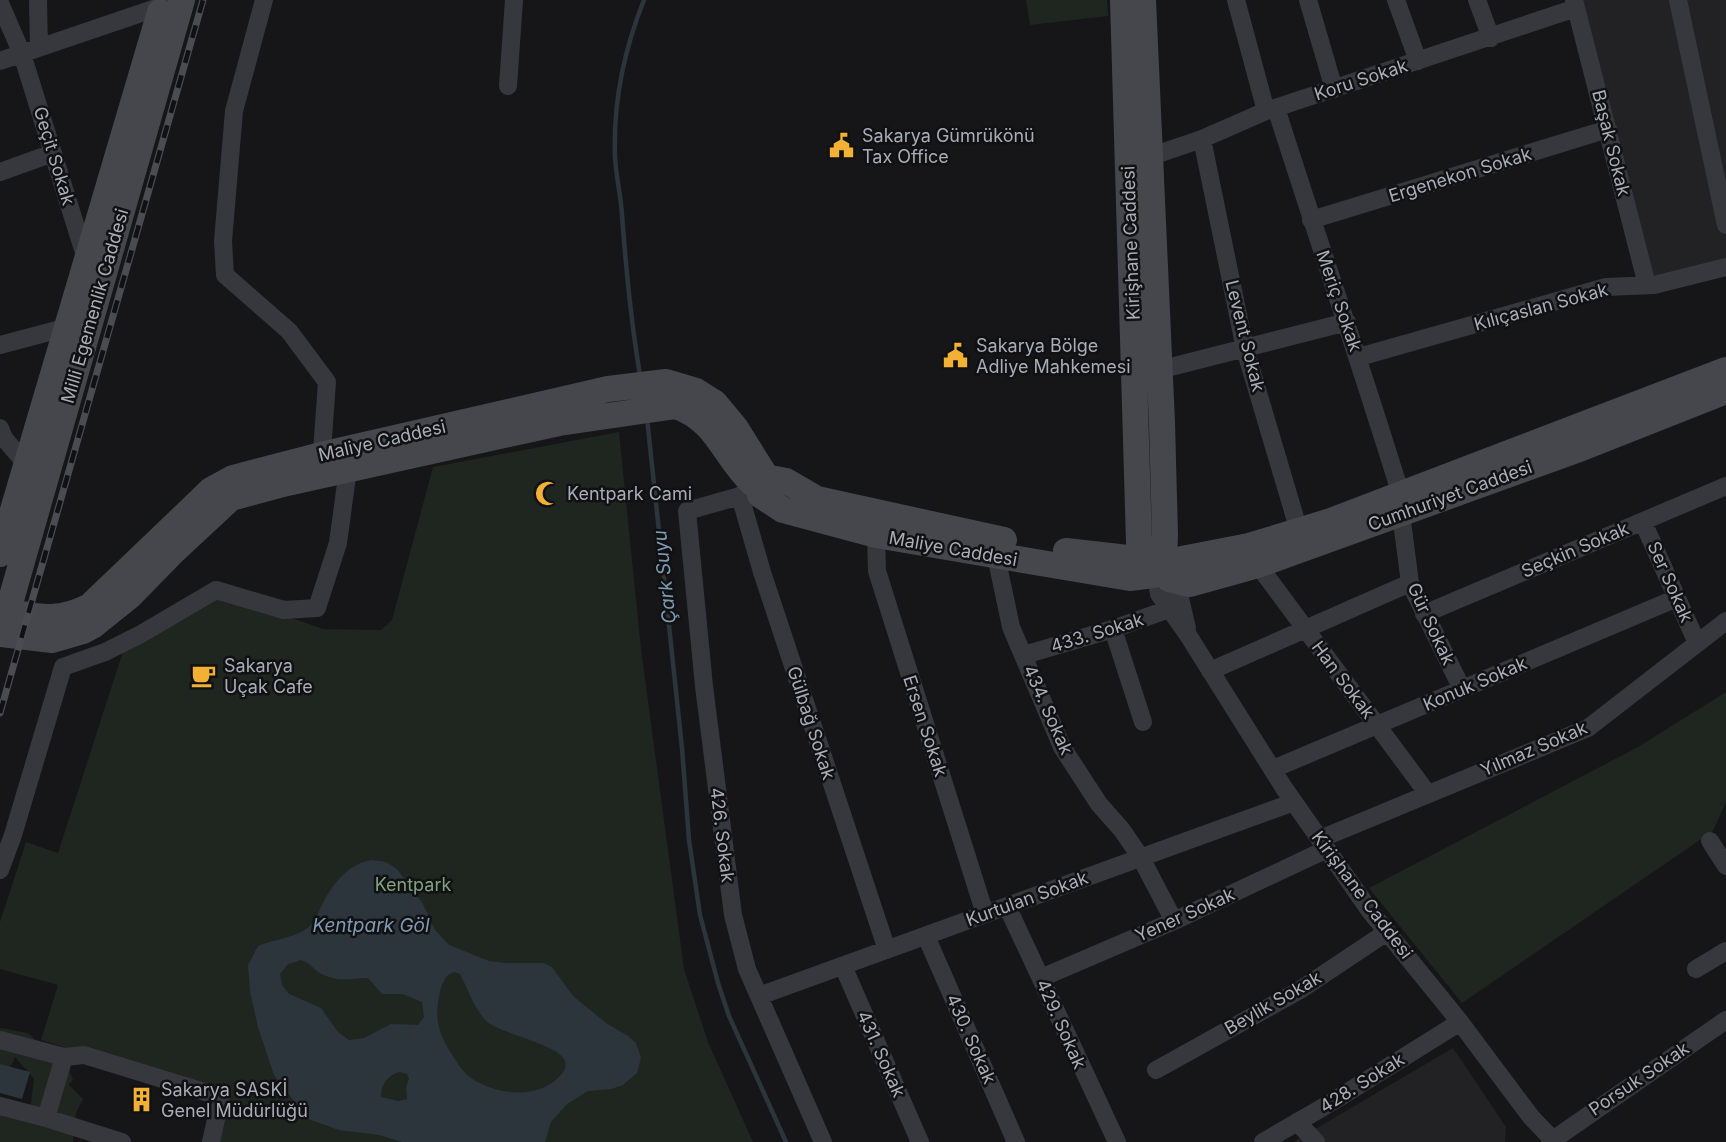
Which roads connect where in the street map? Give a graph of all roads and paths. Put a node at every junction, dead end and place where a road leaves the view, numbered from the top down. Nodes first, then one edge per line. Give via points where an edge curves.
1 (38, 0) edge
2 (264, 0) edge
3 (514, 0) edge
4 (1123, 0) edge
5 (1143, 0) edge
6 (1236, 0) edge
7 (1308, 0) edge
8 (1396, 0) edge
9 (1477, 0) edge
10 (1678, 0) edge
11 (169, 2) edge
12 (0, 3) edge
13 (1575, 4) edge
14 (1491, 38) junction
15 (30, 51) junction
16 (0, 61) edge
17 (1418, 61) junction
18 (508, 86) dead end
19 (1334, 89) junction
20 (1271, 109) junction
21 (1608, 129) junction
22 (1202, 139) junction
23 (53, 153) junction
24 (1149, 157) junction
25 (0, 172) edge
26 (1311, 220) junction
27 (1726, 225) edge
28 (86, 259) junction
29 (1726, 267) edge
30 (1647, 285) junction
31 (1347, 322) junction
32 (68, 327) junction
33 (0, 345) edge
34 (1245, 349) junction
35 (1359, 357) junction
36 (1159, 370) junction
37 (1726, 370) edge
38 (1726, 391) edge
39 (608, 402) junction
40 (1, 435) edge
41 (26, 464) junction
42 (321, 465) junction
43 (348, 469) junction
44 (756, 485) junction
45 (1726, 486) edge
46 (1401, 504) junction
47 (1643, 522) junction
48 (1300, 531) junction
49 (876, 535) junction
50 (0, 554) edge
51 (996, 556) junction
52 (1258, 565) junction
53 (1161, 572) junction
54 (1410, 583) junction
55 (1677, 598) junction
56 (1169, 610) junction
57 (1424, 614) junction
58 (1726, 621) edge
59 (2, 625) edge
60 (1114, 629) junction
61 (1305, 629) junction
62 (1188, 635) junction
63 (1697, 643) junction
64 (1024, 655) junction
65 (1210, 671) junction
66 (1462, 689) junction
67 (1143, 722) dead end
68 (1377, 725) junction
69 (1273, 769) junction
70 (1428, 794) junction
71 (1294, 802) junction
72 (1710, 841) dead end
73 (1324, 844) junction
74 (1141, 858) junction
75 (1726, 866) edge
76 (0, 870) edge
77 (1007, 906) junction
78 (985, 914) junction
79 (1174, 921) junction
80 (1387, 932) junction
81 (926, 936) junction
82 (887, 950) junction
83 (1726, 951) edge
84 (843, 966) junction
85 (1696, 969) dead end
86 (1041, 978) junction
87 (759, 996) junction
88 (1726, 1020) edge
89 (1460, 1022) junction
90 (0, 1040) edge
91 (64, 1057) junction
92 (1156, 1070) dead end
93 (0, 1106) edge
94 (46, 1118) junction
95 (1297, 1122) junction
96 (1552, 1141) edge
97 (122, 1142) edge
98 (211, 1142) edge
99 (823, 1142) edge
100 (920, 1142) edge
101 (1016, 1142) edge
102 (1117, 1142) edge
103 (1263, 1142) edge
104 (1316, 1142) edge

1 - 15 street, Geçit Sokak
2 - 42 street via 234,111 223,241 225,275 289,331 327,383
3 - 18 street
4 - 53 main road, Kirişhane Caddesi via 1139,541
5 - 24 main road, Kirişhane Caddesi
6 - 20 street, Meriç Sokak
7 - 19 street
8 - 17 street
9 - 14 street
10 - 27 street
11 - 15 street
11 - 28 main road, Milli Egemenlik Caddesi
11 - 59 main road, Milli Egemenlik Caddesi
12 - 15 street
13 - 14 street, Koru Sokak
13 - 21 street, Başak Sokak
14 - 17 street, Koru Sokak
15 - 16 street
15 - 23 street, Geçit Sokak
17 - 19 street, Koru Sokak
19 - 20 street, Koru Sokak
20 - 22 street, Koru Sokak
20 - 26 street, Meriç Sokak
21 - 26 street, Ergenekon Sokak
21 - 30 street, Başak Sokak
22 - 24 street, Koru Sokak
22 - 34 street, Levent Sokak
23 - 25 street
23 - 28 street, Geçit Sokak
24 - 36 main road, Kirişhane Caddesi
26 - 31 street, Meriç Sokak
28 - 32 main road, Milli Egemenlik Caddesi
29 - 30 street, Kılıçaslan Sokak
30 - 35 street, Kılıçaslan Sokak via 1606,287
31 - 34 street
31 - 35 street, Meriç Sokak
32 - 33 street
32 - 41 main road, Milli Egemenlik Caddesi
34 - 36 street
34 - 48 street, Levent Sokak
35 - 46 street, Meriç Sokak
36 - 53 main road, Kirişhane Caddesi via 1165,535
37 - 46 main road, Cumhuriyet Caddesi
38 - 46 main road, Cumhuriyet Caddesi via 1582,448
39 - 42 main road, Maliye Caddesi
39 - 43 main road, Maliye Caddesi via 546,425
39 - 44 main road, Maliye Caddesi via 671,394 713,430 741,473
40 - 41 street
41 - 50 main road, Milli Egemenlik Caddesi
42 - 43 main road, Maliye Caddesi
42 - 59 main road, Maliye Caddesi via 222,483 100,598 76,613
43 - 76 street via 338,543 317,608 284,610 216,590 141,634 63,667
44 - 49 main road, Maliye Caddesi via 783,510
44 - 53 main road, Maliye Caddesi via 786,481 817,499 1039,548 1128,558
44 - 82 street, Gülbağ Sokak via 762,572
44 - 87 street, 426. Sokak via 687,511 733,915
45 - 47 street, Seçkin Sokak
46 - 48 main road, Cumhuriyet Caddesi
46 - 52 main road, Cumhuriyet Caddesi
46 - 54 street, Gür Sokak
47 - 55 street, Ser Sokak
47 - 57 street, Seçkin Sokak
48 - 53 main road, Cumhuriyet Caddesi via 1182,559
49 - 51 main road, Maliye Caddesi
49 - 78 street, Ersen Sokak via 877,571
51 - 53 main road, Maliye Caddesi via 1130,579
51 - 64 street, 434. Sokak via 1011,627
52 - 53 main road, Cumhuriyet Caddesi via 1190,584
52 - 61 street, Han Sokak
53 - 56 street, Kirişhane Caddesi via 1160,594
53 - 62 street, Kirişhane Caddesi via 1178,590
54 - 57 street, Gür Sokak
54 - 61 street
55 - 63 street, Ser Sokak
55 - 66 street, Konuk Sokak
56 - 60 street, 433. Sokak
56 - 62 street, Kirişhane Caddesi
57 - 66 street, Gür Sokak
58 - 63 street, Yılmaz Sokak
60 - 64 street, 433. Sokak
60 - 67 street
61 - 65 street
61 - 68 street, Han Sokak
62 - 65 street, Kirişhane Caddesi
63 - 70 street, Yılmaz Sokak via 1588,728
64 - 74 street, 434. Sokak via 1062,747
65 - 69 street, Kirişhane Caddesi
66 - 68 street, Konuk Sokak
68 - 69 street, Konuk Sokak
68 - 70 street, Han Sokak
69 - 71 street, Kirişhane Caddesi
70 - 73 street, Yılmaz Sokak
71 - 73 street, Kirişhane Caddesi
71 - 74 street, Kurtulan Sokak
72 - 75 street
73 - 79 street, Yener Sokak
73 - 80 street, Kirişhane Caddesi
74 - 77 street, Kurtulan Sokak
74 - 79 street, 434. Sokak
77 - 78 street, Kurtulan Sokak
77 - 86 street, 429. Sokak
78 - 81 street, Kurtulan Sokak
79 - 86 street, Yener Sokak
80 - 89 street, Kirişhane Caddesi
80 - 92 street, Beylik Sokak via 1300,990
81 - 82 street, Kurtulan Sokak
81 - 101 street, 430. Sokak
82 - 84 street, Kurtulan Sokak
83 - 85 street
84 - 87 street, Kurtulan Sokak
84 - 100 street, 431. Sokak
86 - 102 street, 429. Sokak
87 - 99 street, 426. Sokak
88 - 96 street, Porsuk Sokak
89 - 95 street, 428. Sokak
89 - 96 street, Kirişhane Caddesi
90 - 91 street
91 - 94 street
91 - 98 street via 84,1055 221,1097
93 - 94 street
94 - 97 street
95 - 103 street, 428. Sokak
95 - 104 street

